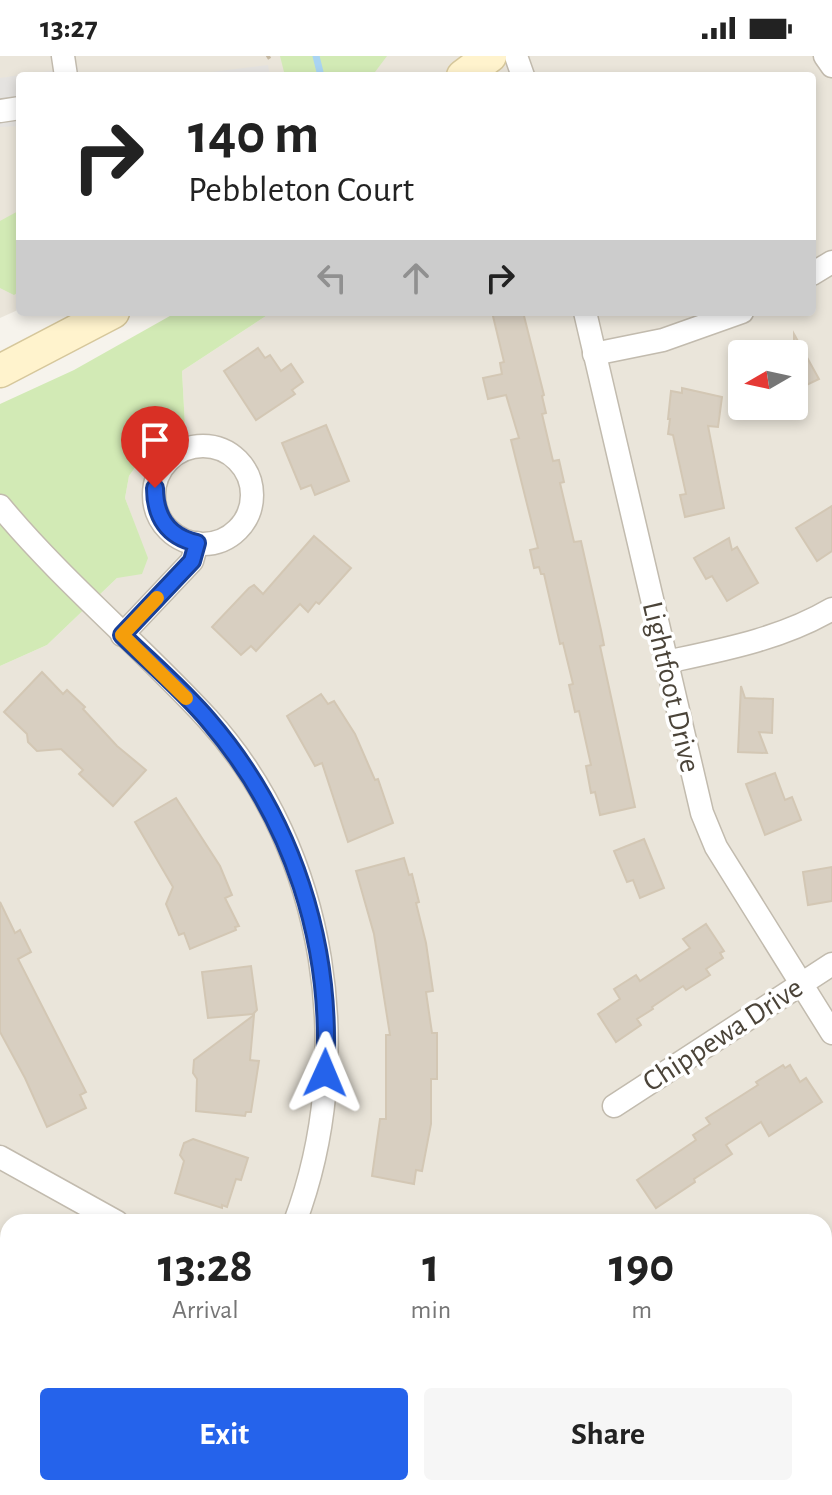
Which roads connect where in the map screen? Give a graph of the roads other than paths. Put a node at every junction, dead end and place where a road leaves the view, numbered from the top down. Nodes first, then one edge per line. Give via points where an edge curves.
1 (490, 56) edge
2 (825, 56) edge
3 (832, 66) edge
4 (468, 72) edge
5 (105, 316) edge
6 (586, 316) edge
7 (731, 316) edge
8 (594, 354) junction
9 (0, 371) edge
10 (0, 506) edge
11 (197, 543) junction
12 (832, 609) edge
13 (122, 635) junction
14 (666, 662) junction
15 (832, 964) edge
16 (801, 984) junction
17 (832, 1033) edge
18 (614, 1106) dead end
19 (0, 1157) edge
20 (103, 1214) edge
21 (297, 1214) edge

1 - 4 main road
2 - 3 street
5 - 9 main road
6 - 8 street, Lightfoot Drive
7 - 8 street via 663,340
8 - 14 street, Lightfoot Drive
10 - 13 street
11 - 11 street via 232,534 251,501 241,464 208,446 179,452 167,461 155,488 159,517 168,529
11 - 13 street via 192,561
12 - 14 street via 738,647
13 - 21 street via 209,720 277,820 296,864 314,926 327,1048 315,1153
14 - 16 street, Lightfoot Drive via 711,836
15 - 16 street, Chippewa Drive
16 - 17 street, Lightfoot Drive
16 - 18 street, Chippewa Drive
19 - 20 street

